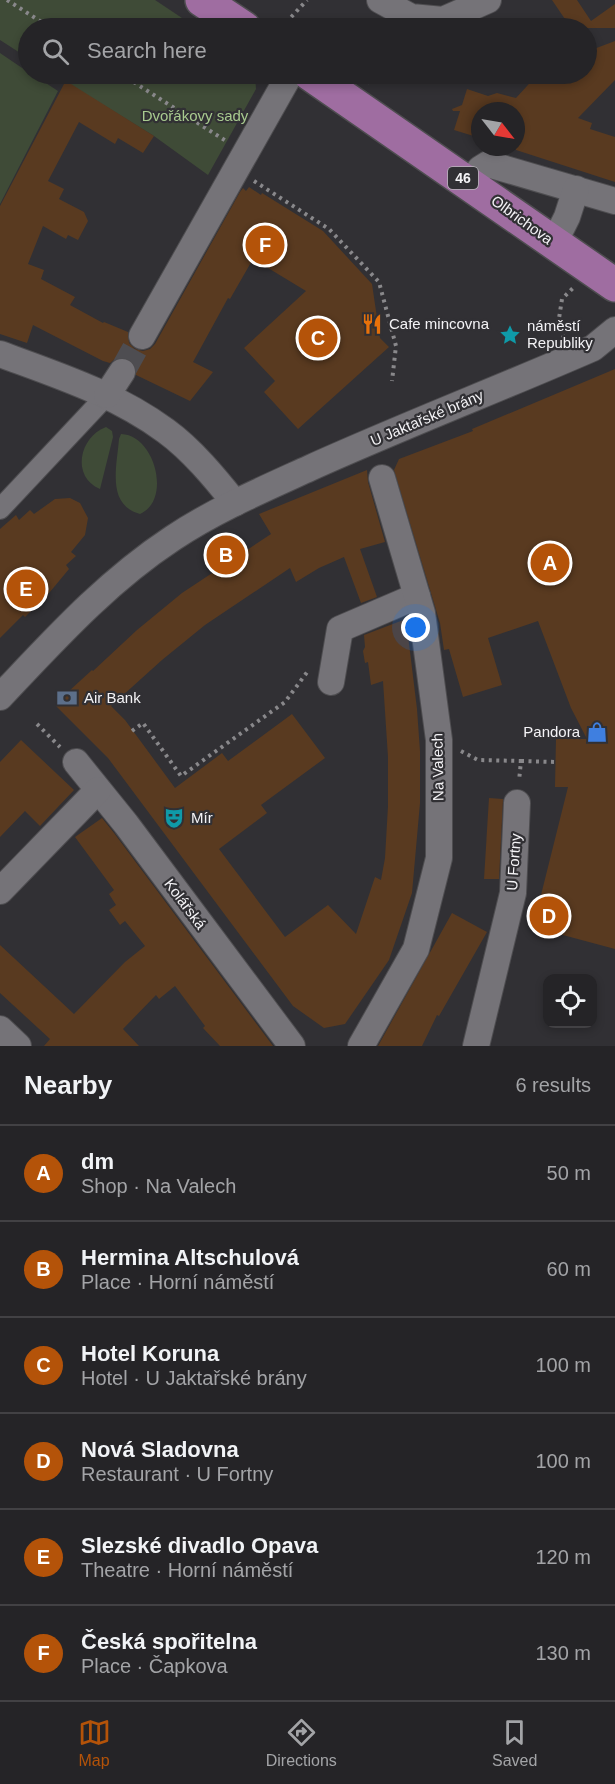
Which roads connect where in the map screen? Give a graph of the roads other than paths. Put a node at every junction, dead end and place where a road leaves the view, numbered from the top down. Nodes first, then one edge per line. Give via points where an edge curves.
1 (202, 0) edge
2 (380, 0) edge
3 (488, 0) edge
4 (229, 18) edge
5 (422, 18) edge
6 (448, 18) edge
7 (284, 84) edge
8 (325, 84) edge
9 (471, 184) junction
10 (576, 189) junction
11 (615, 201) edge
12 (554, 243) junction
13 (603, 277) edge
14 (615, 330) edge
15 (142, 336) tunnel mouth
16 (0, 354) edge
17 (122, 372) tunnel mouth
18 (107, 395) junction
19 (382, 478) dead end
20 (236, 503) junction
21 (0, 509) edge
22 (417, 596) junction
23 (322, 674) road end
24 (0, 697) edge
25 (76, 762) road end
26 (98, 790) junction
27 (517, 803) road end
28 (0, 891) edge
29 (0, 1029) edge
30 (18, 1046) edge
31 (292, 1046) edge
32 (362, 1046) edge
33 (476, 1046) edge

1 - 4 main road
2 - 5 street via 411,17
3 - 6 street
7 - 15 street
8 - 9 main road, Olbrichova / 46
9 - 10 street via 488,164
9 - 12 main road, Olbrichova / 46
10 - 11 street
10 - 12 street
12 - 13 main road, Olbrichova / 46
14 - 20 street, U Jaktařské brány via 593,348 371,441
16 - 18 street
17 - 18 street
18 - 20 street via 166,431
18 - 21 street
19 - 22 street, Na Valech
20 - 24 street, U Jaktařské brány via 174,537 119,577 75,617
22 - 23 street via 340,629
22 - 32 street, Na Valech via 439,740 439,858 416,949
25 - 26 street, Kolářská
26 - 28 street
26 - 31 street, Kolářská
27 - 33 street, U Fortny via 513,893
29 - 30 street

